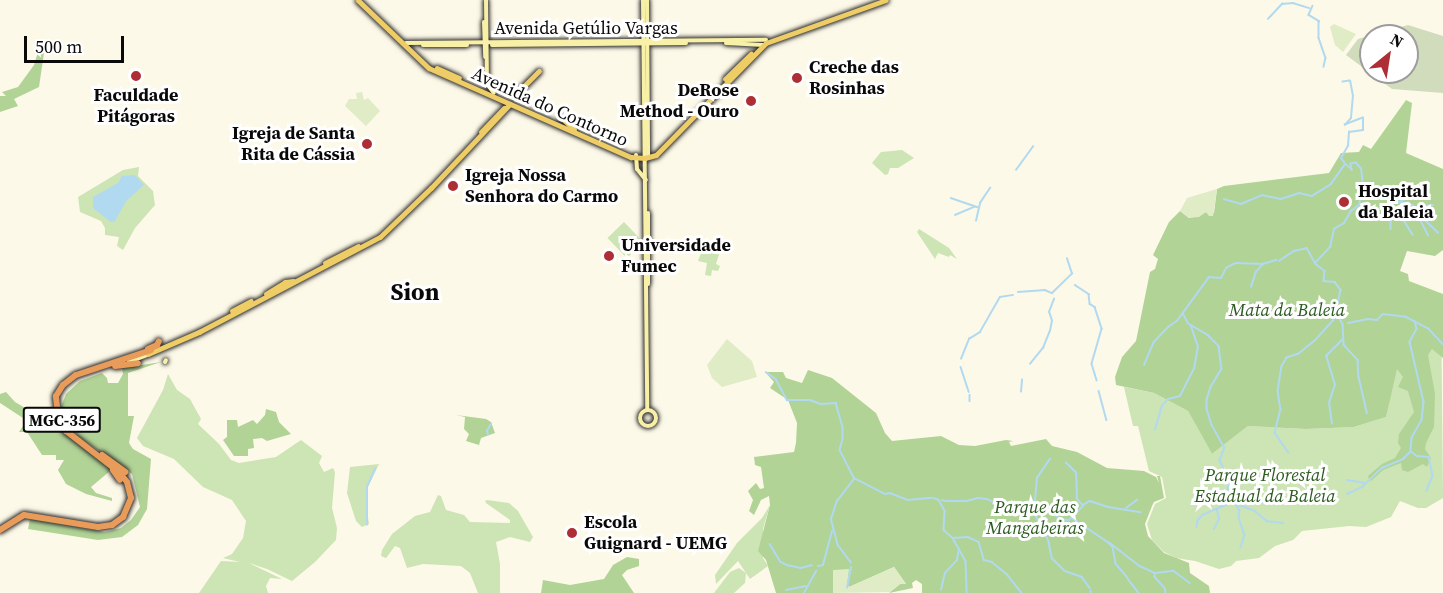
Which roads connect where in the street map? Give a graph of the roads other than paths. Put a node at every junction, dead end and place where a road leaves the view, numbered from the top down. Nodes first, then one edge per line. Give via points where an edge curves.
1 (360, 0) edge
2 (485, 0) edge
3 (645, 0) edge
4 (881, 0) edge
5 (886, 0) edge
6 (806, 26) junction
7 (798, 31) junction
8 (394, 36) junction
9 (645, 42) junction
10 (448, 43) junction
11 (764, 43) junction
12 (486, 44) junction
13 (410, 46) junction
14 (539, 72) dead end
15 (490, 93) junction
16 (514, 96) dead end
17 (507, 101) junction
18 (504, 108) dead end
19 (527, 111) junction
20 (536, 112) junction
21 (561, 117) dead end
22 (531, 118) dead end
23 (496, 124) dead end
24 (487, 130) junction
25 (572, 131) junction
26 (479, 134) junction
27 (636, 156) junction
28 (646, 157) junction
29 (454, 164) junction
30 (445, 166) dead end
31 (647, 181) junction
32 (411, 206) junction
33 (289, 284) junction
34 (275, 291) junction
35 (152, 350) junction
36 (137, 360) joint
37 (117, 364) junction
38 (648, 410) dead end
39 (102, 455) junction
40 (106, 462) junction
41 (113, 470) junction
42 (125, 472) dead end
43 (120, 480) dead end
44 (85, 524) junction
45 (0, 530) edge

1 - 8 main road, Avenida do Contorno
1 - 13 main road, Avenida do Contorno
2 - 12 main road
2 - 12 main road
3 - 9 main road
3 - 9 main road via 640,11
4 - 6 main road, Avenida do Contorno
5 - 7 main road, Avenida do Contorno
6 - 7 main road
6 - 11 main road, Avenida do Contorno
7 - 11 main road, Avenida do Contorno
8 - 13 main road
8 - 15 main road, Avenida do Contorno via 425,66
9 - 11 main road, Avenida Getúlio Vargas
9 - 12 main road, Avenida Getúlio Vargas
9 - 12 main road, Avenida Getúlio Vargas
9 - 28 main road via 642,129
9 - 28 main road via 650,89
10 - 12 main road, Avenida Getúlio Vargas
10 - 13 main road, Avenida Getúlio Vargas
10 - 13 main road, Avenida Getúlio Vargas
11 - 28 main road, Avenida do Contorno via 656,155
12 - 15 main road
12 - 15 main road
13 - 15 main road, Avenida do Contorno via 431,65
14 - 16 main road
15 - 17 main road, Avenida do Contorno
17 - 19 main road, Avenida do Contorno
17 - 20 main road, Avenida do Contorno
17 - 24 main road
17 - 26 main road via 505,110
18 - 26 main road
19 - 20 main road
19 - 22 main road
19 - 25 main road, Avenida do Contorno
20 - 25 main road, Avenida do Contorno
21 - 25 main road
23 - 24 main road
24 - 29 main road
25 - 27 main road, Avenida do Contorno
26 - 29 main road
27 - 28 main road, Avenida do Contorno
27 - 31 main road via 637,169
28 - 31 main road
29 - 30 main road
29 - 32 main road
29 - 32 main road
31 - 38 main road
32 - 33 main road via 380,235
32 - 33 main road via 377,239
33 - 34 main road
34 - 35 main road, MGC-356
34 - 35 main road, MGC-356
35 - 36 main road, MGC-356
35 - 37 highway, MGC-356
36 - 37 highway
37 - 39 highway, MGC-356 via 72,382 59,401 66,427
37 - 40 highway, MGC-356 via 76,375 57,394 59,421 66,431
39 - 42 highway
39 - 45 highway, MGC-356 via 133,486 133,504 121,522 98,529 24,517
40 - 41 highway
40 - 44 highway, MGC-356 via 127,482 130,504 123,517 112,525
41 - 43 highway
41 - 44 highway via 128,488 126,508 111,522
44 - 45 highway, MGC-356 via 22,513

